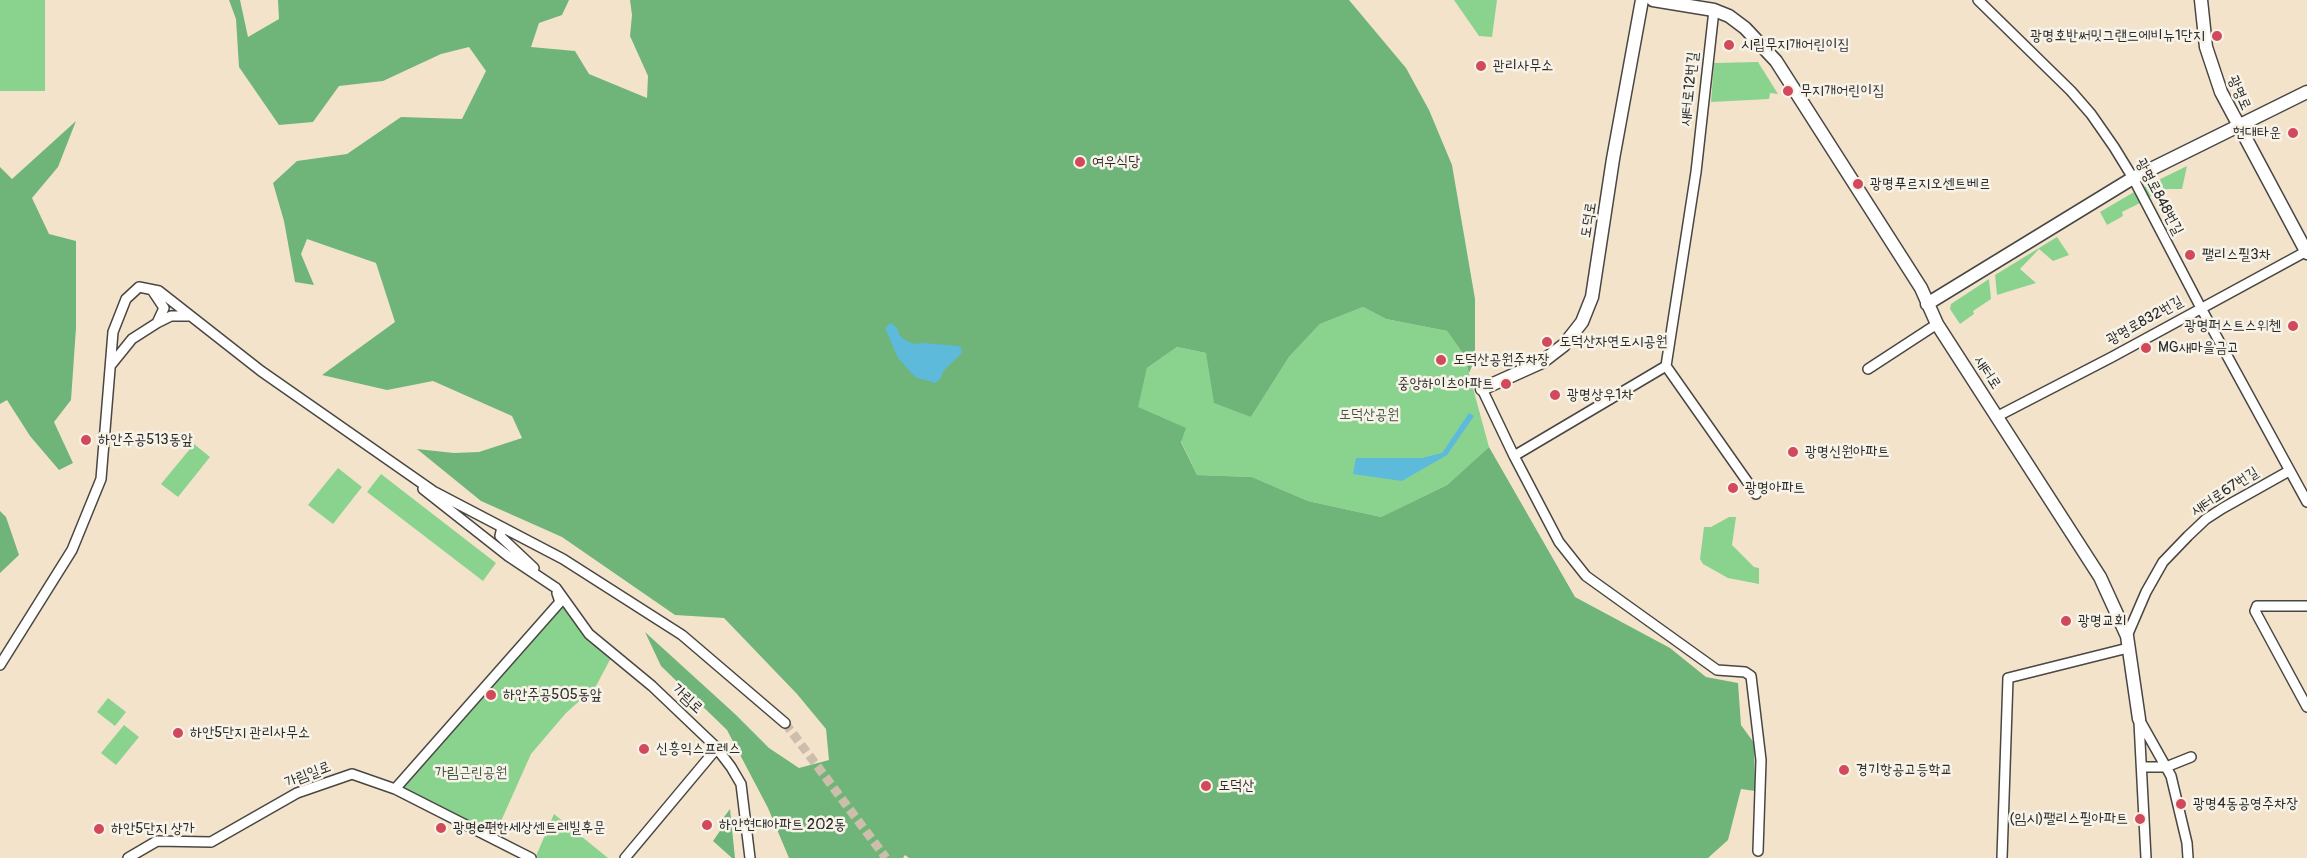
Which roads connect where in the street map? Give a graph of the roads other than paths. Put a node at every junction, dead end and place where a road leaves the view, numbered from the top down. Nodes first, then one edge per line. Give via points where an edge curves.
1 (1642, 0) edge
2 (1653, 0) edge
3 (1978, 0) edge
4 (2201, 0) edge
5 (1714, 10) junction
6 (2307, 92) edge
7 (2238, 128) junction
8 (2133, 178) junction
9 (2307, 252) edge
10 (152, 290) junction
11 (1927, 304) junction
12 (2201, 308) junction
13 (189, 316) junction
14 (158, 323) junction
15 (1937, 324) junction
16 (111, 365) junction
17 (1666, 366) junction
18 (1868, 369) dead end
19 (1482, 389) joint
20 (1998, 416) junction
21 (1514, 456) junction
22 (396, 465) junction
23 (2289, 471) junction
24 (1756, 494) dead end
25 (2307, 502) edge
26 (502, 527) junction
27 (556, 588) junction
28 (2307, 606) edge
29 (2127, 642) junction
30 (0, 665) edge
31 (2307, 707) edge
32 (2139, 720) junction
33 (784, 723) tunnel mouth
34 (2140, 745) junction
35 (2154, 745) junction
36 (717, 748) junction
37 (2191, 757) dead end
38 (2142, 767) junction
39 (2166, 767) junction
40 (395, 789) junction
41 (1758, 851) dead end
42 (128, 858) edge
43 (531, 858) edge
44 (625, 858) edge
45 (750, 858) edge
46 (2002, 858) edge
47 (2146, 858) edge
48 (2188, 858) edge

1 - 19 street, 도덕로 via 1592,297 1564,345 1542,362
2 - 5 street, 새터로
3 - 8 street, 광명로848번길 via 2072,90
4 - 7 street, 광명로 via 2212,70
5 - 11 street, 새터로 via 1745,28 1776,61 1921,288
5 - 17 street, 새터로12번길 via 1696,172
6 - 7 street
7 - 8 street
7 - 9 street, 광명로
8 - 11 street
8 - 12 street, 광명로848번길
9 - 12 street, 광명로832번길
10 - 13 street via 159,291
10 - 14 street via 164,308
10 - 16 street via 139,287 126,299 112,332
11 - 15 street, 새터로
12 - 20 street, 광명로832번길
12 - 23 street, 광명로848번길
13 - 14 street via 171,316
13 - 22 street
14 - 16 street via 132,339
15 - 18 street
15 - 20 street, 새터로
16 - 30 street via 101,479 72,550
17 - 21 street
17 - 24 street
19 - 21 street
20 - 29 street, 새터로 via 2100,577
21 - 41 street via 1559,542 1586,576 1717,670 1746,672 1751,676 1761,760
22 - 26 street via 433,491
22 - 27 street via 435,501
23 - 25 street, 광명로848번길
23 - 29 street, 새터로67번길 via 2206,519 2163,562 2146,592
26 - 27 street via 500,536
26 - 33 street via 563,559 682,635
27 - 36 street, 가림로 via 589,634 652,686
27 - 40 street via 560,602
28 - 31 street via 2257,606 2255,611
29 - 32 street, 새터로
29 - 46 street via 2008,678
32 - 34 street, 새터로
32 - 35 street
34 - 35 street
34 - 38 street, 새터로
35 - 39 street
36 - 44 street
36 - 45 street, 가림로 via 741,784
37 - 39 street
38 - 39 street
38 - 47 street, 새터로
39 - 48 street via 2180,808
40 - 42 street, 가림일로 via 352,774 297,793 212,842 157,841
40 - 43 street, 가림일로

